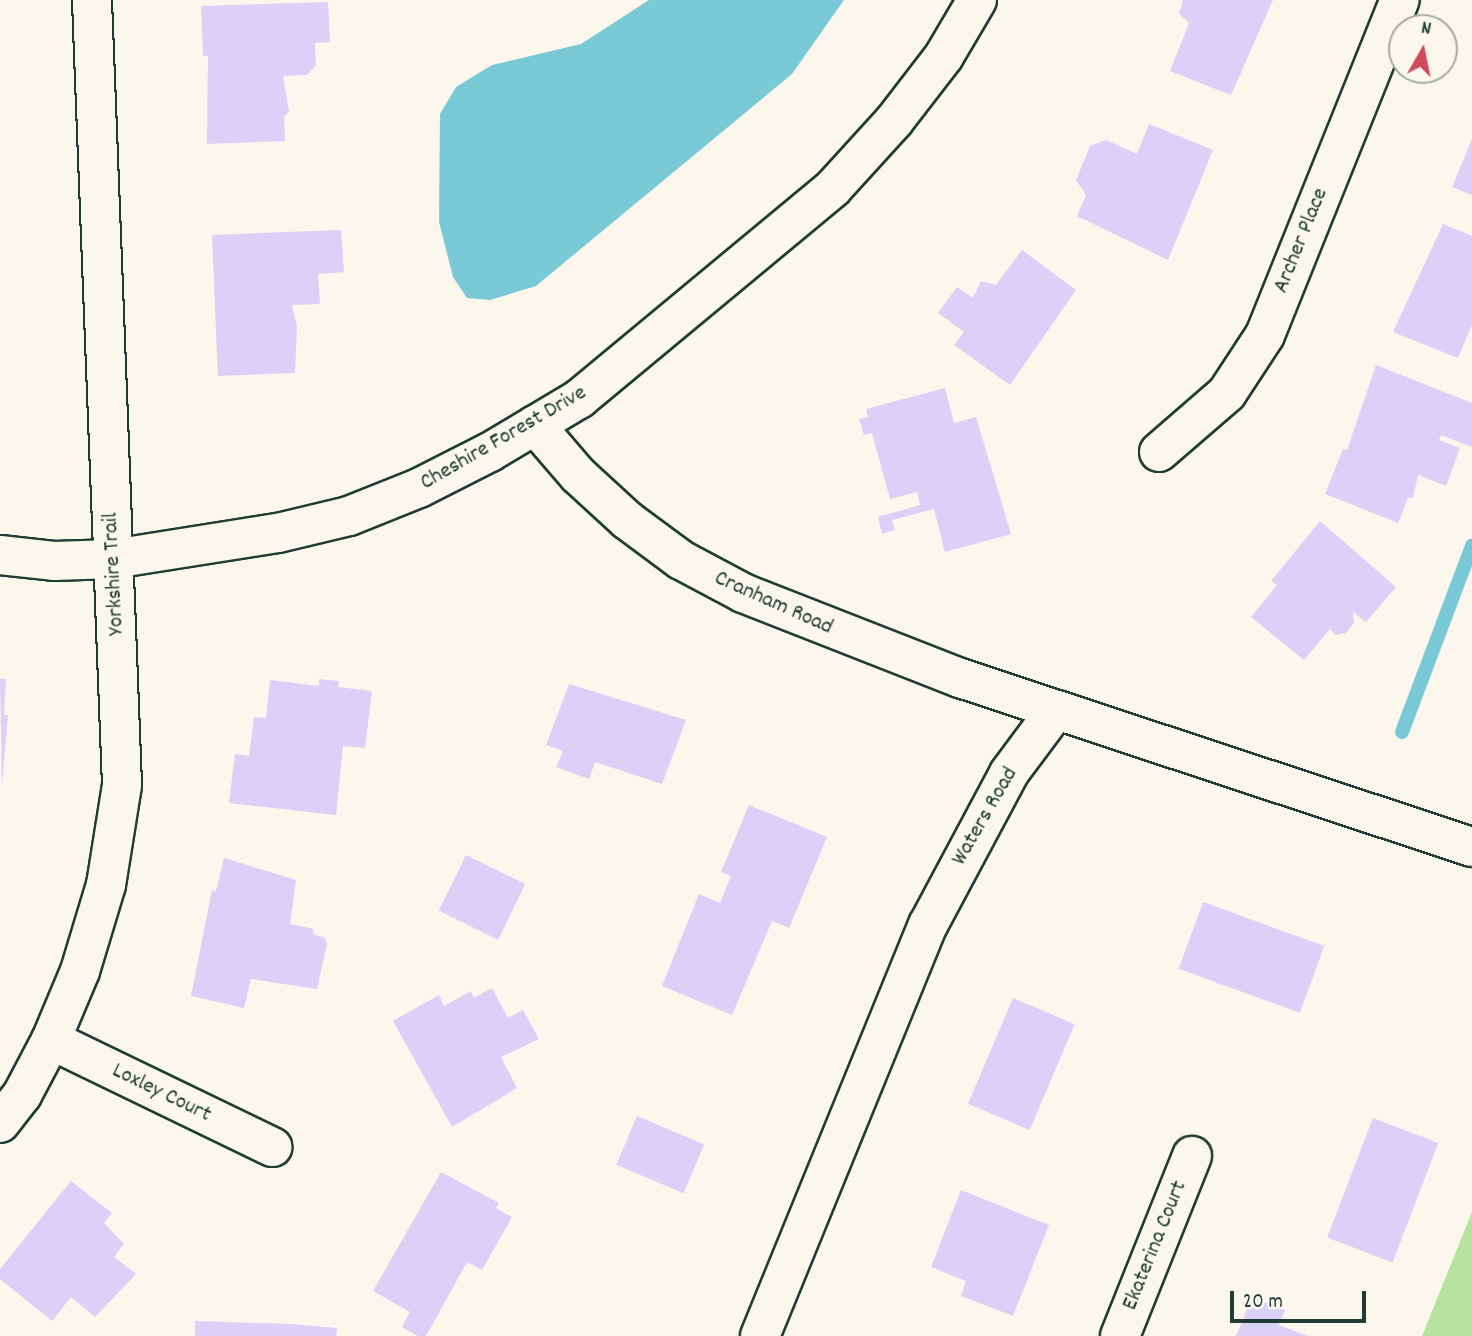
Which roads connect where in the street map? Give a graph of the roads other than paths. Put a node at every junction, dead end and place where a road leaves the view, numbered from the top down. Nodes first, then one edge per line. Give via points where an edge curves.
1 (92, 0) edge
2 (977, 0) edge
3 (1400, 0) edge
4 (535, 425) junction
5 (1159, 452) dead end
6 (0, 555) edge
7 (113, 559) junction
8 (1056, 710) junction
9 (1472, 847) edge
10 (51, 1040) junction
11 (0, 1124) edge
12 (272, 1147) dead end
13 (1192, 1156) dead end
14 (760, 1336) edge
15 (1120, 1336) edge

1 - 7 street, Yorkshire Trail
2 - 4 street, Cheshire Forest Drive via 944,56 894,121 833,188 579,399
3 - 5 street, Archer Place via 1265,335 1227,393
4 - 7 street, Cheshire Forest Drive via 419,488 349,516 212,545
4 - 8 street, Cranham Road via 617,511 681,560 743,593 844,636
6 - 7 street, Cheshire Forest Drive via 54,561
7 - 10 street, Yorkshire Trail via 122,684 122,785 106,885 80,971
8 - 9 street
8 - 14 street, Waters Road via 1009,773 928,925
10 - 11 street, Yorkshire Trail
10 - 12 street, Loxley Court
13 - 15 street, Ekaterina Court

